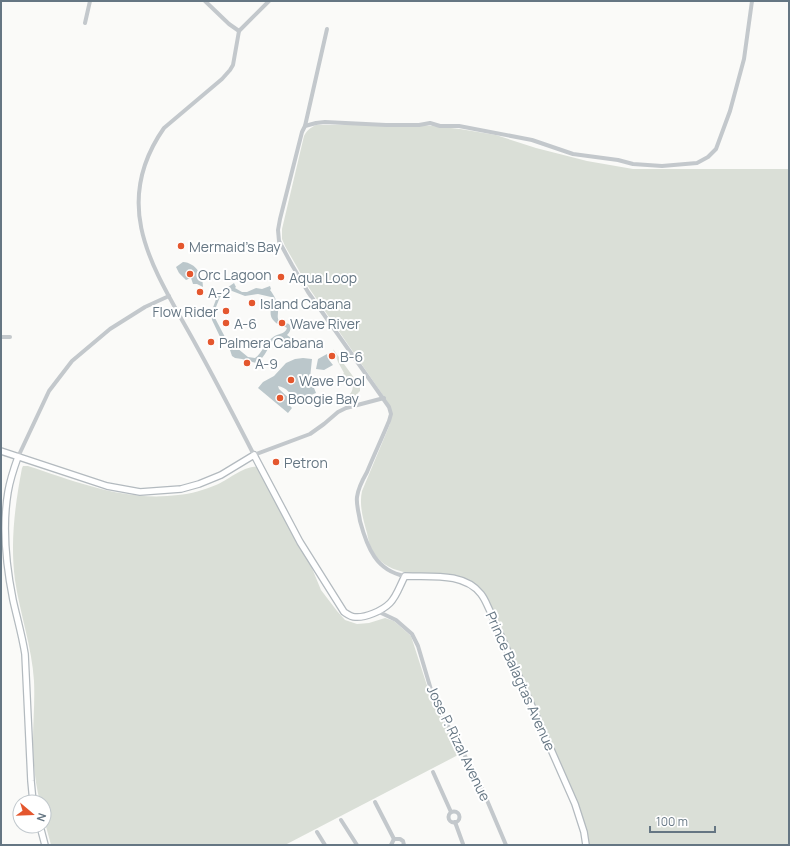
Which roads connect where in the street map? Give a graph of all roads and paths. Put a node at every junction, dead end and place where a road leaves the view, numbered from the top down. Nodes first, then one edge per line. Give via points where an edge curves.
1 (90, 1) edge
2 (205, 1) edge
3 (269, 1) edge
4 (752, 1) edge
5 (85, 23) dead end
6 (327, 29) dead end
7 (239, 32) junction
8 (305, 126) junction
9 (169, 296) junction
10 (1, 337) edge
11 (10, 337) dead end
12 (384, 398) junction
13 (1, 451) edge
14 (254, 455) junction
15 (18, 456) junction
16 (406, 576) junction
17 (377, 611) junction
18 (433, 772) dead end
19 (32, 794) edge
20 (375, 802) dead end
21 (451, 812) junction
22 (340, 820) dead end
23 (455, 822) junction
24 (317, 832) dead end
25 (42, 834) edge
26 (394, 839) junction
27 (463, 844) edge
28 (45, 845) edge
29 (325, 845) edge
30 (356, 845) edge
31 (390, 845) edge
32 (404, 845) edge
33 (506, 845) edge
34 (586, 845) edge

1 - 5 street
2 - 7 street
3 - 7 street
4 - 8 street via 744,59 730,111 716,149 696,163 662,166 633,164 573,154 532,140 459,126 325,122
6 - 8 street
7 - 9 street via 234,65 222,79 164,128 148,155 139,184 138,202 142,236 148,255
8 - 12 street via 280,219 279,241 308,292
9 - 14 street
9 - 15 street via 145,307 110,329 72,361 49,391
10 - 11 street
12 - 14 street via 346,408 310,434
12 - 16 street via 389,407 390,418 357,496 357,506 365,540 374,556 393,573
13 - 15 main road
14 - 15 main road via 221,475 199,484 181,489 140,492 107,486
14 - 17 main road via 300,542 344,612 355,617
15 - 19 main road via 8,492 5,546 25,654
16 - 17 main road via 390,603
16 - 34 main road, Prince Balagtas Avenue via 461,580 469,583 482,595 575,804
17 - 33 street, Jose P. Rizal Avenue via 396,620 412,634 432,693 478,779
18 - 21 street
20 - 26 street
21 - 23 street via 449,819
21 - 23 street via 459,814
22 - 30 street
23 - 27 street
24 - 29 street
25 - 28 main road
26 - 31 street
26 - 32 street via 400,839

